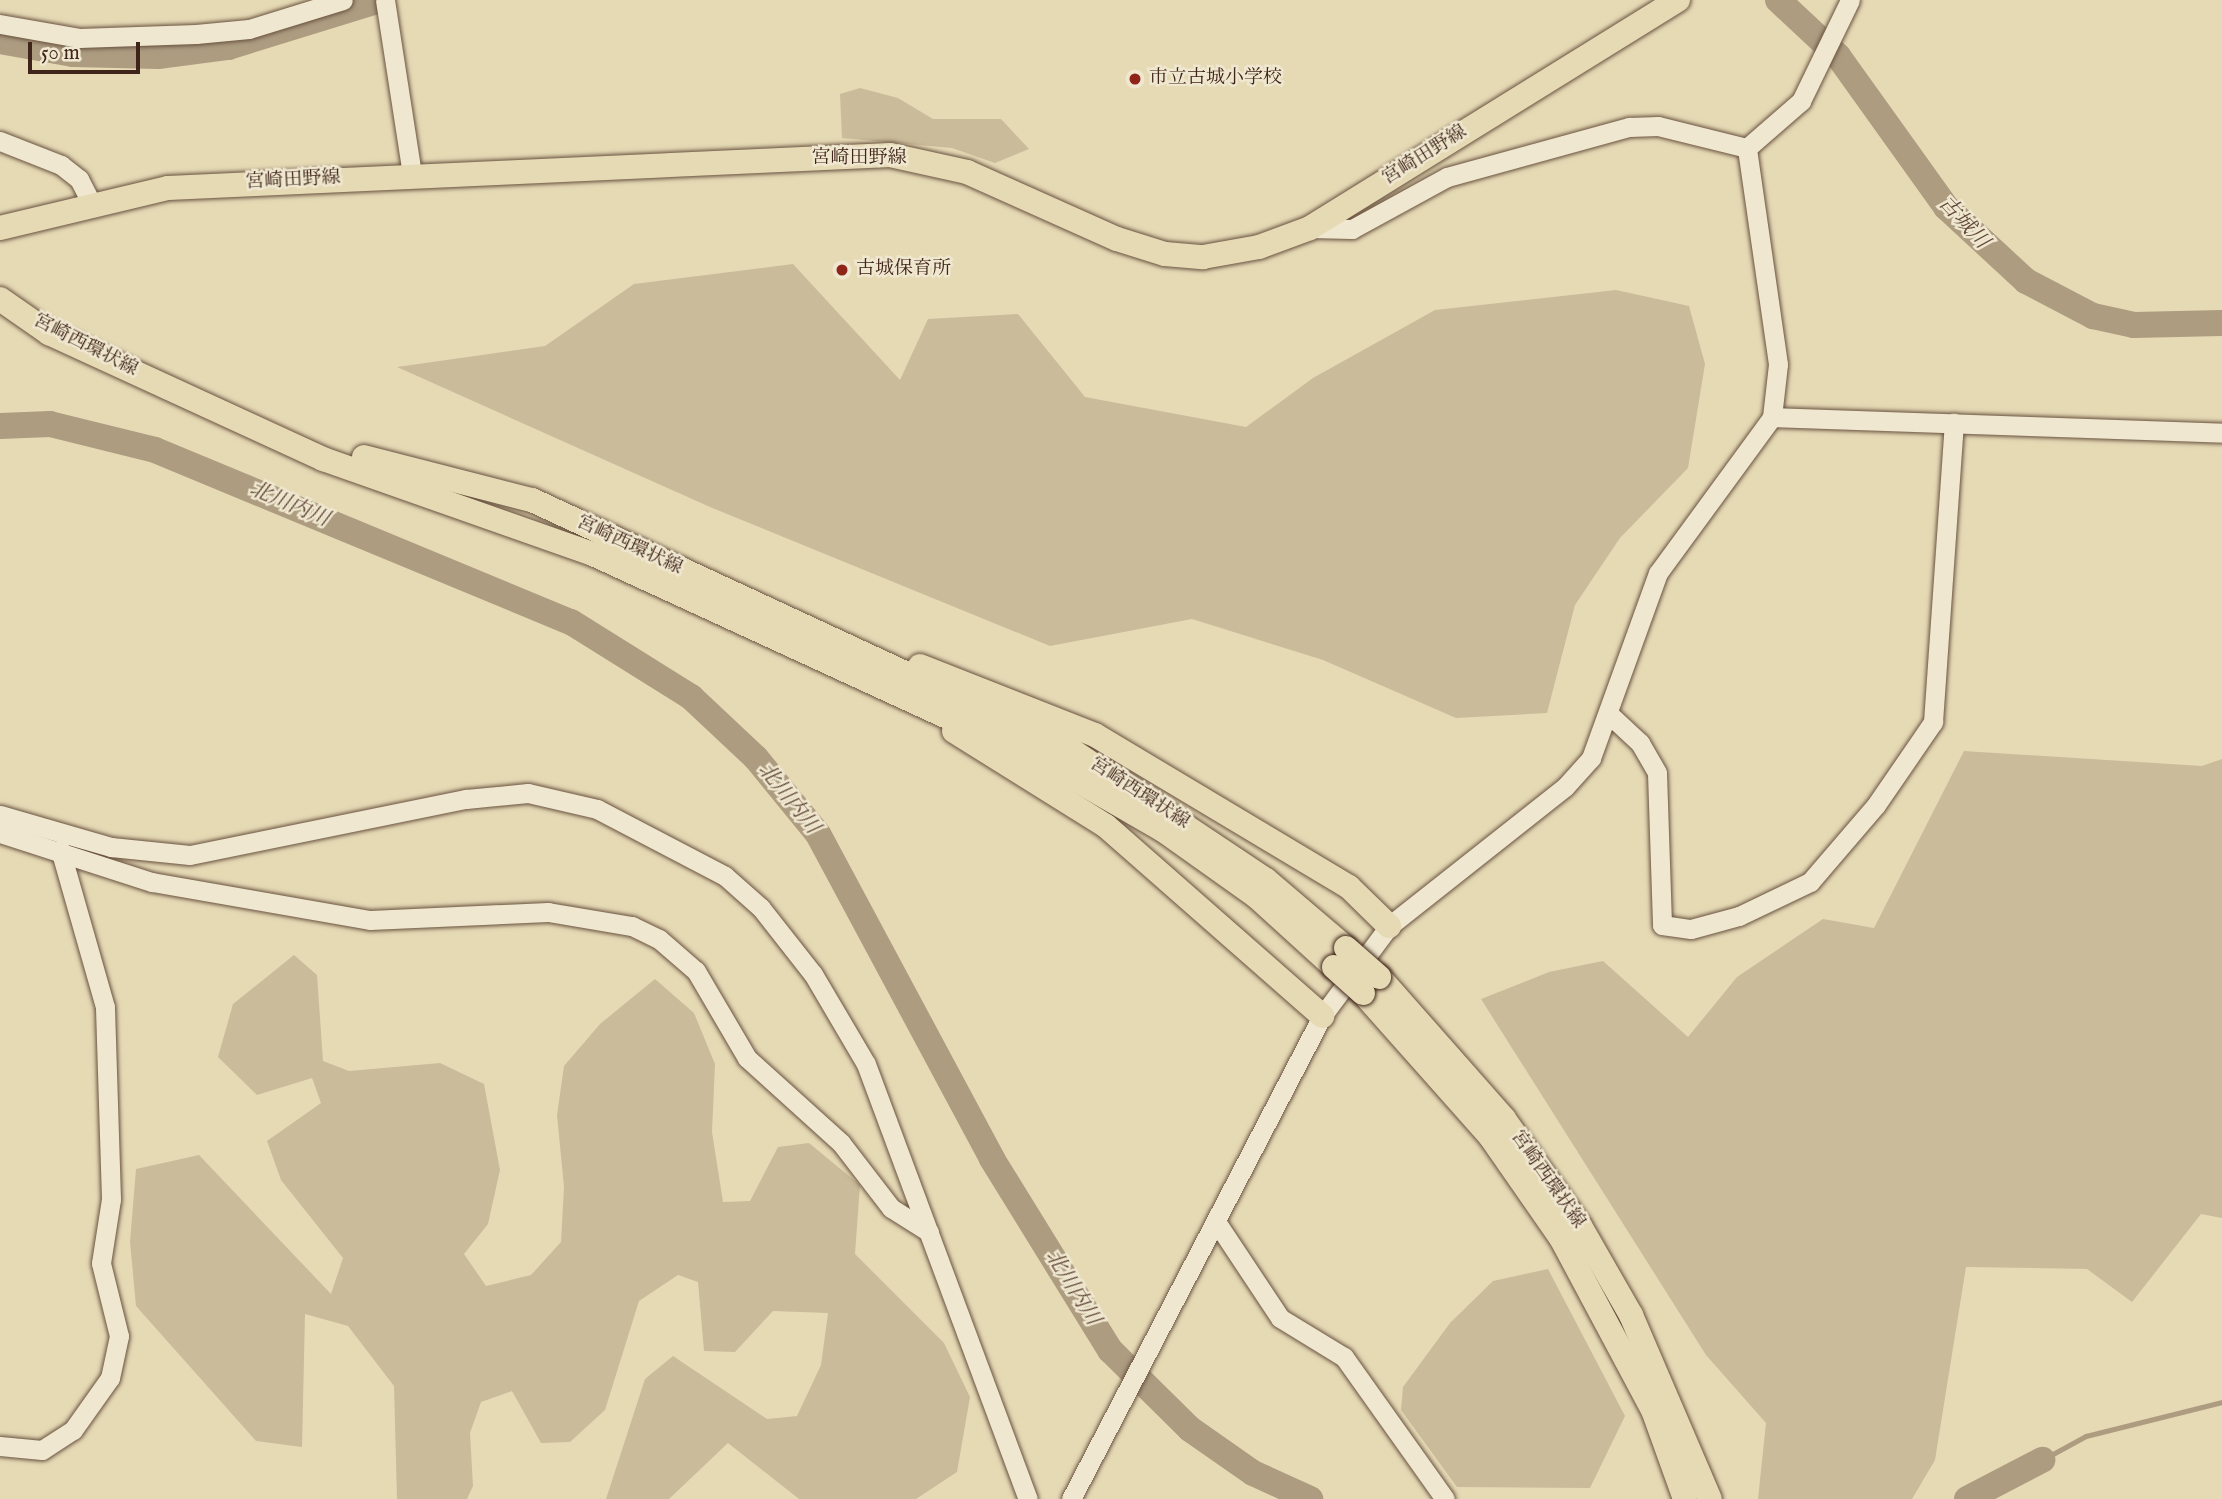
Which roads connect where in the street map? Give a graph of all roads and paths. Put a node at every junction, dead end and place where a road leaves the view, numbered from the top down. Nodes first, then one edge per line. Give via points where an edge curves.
1 (343, 0) edge
2 (385, 0) edge
3 (1678, 0) edge
4 (1850, 0) edge
5 (0, 24) edge
6 (0, 141) edge
7 (1747, 148) junction
8 (412, 175) junction
9 (91, 202) junction
10 (0, 228) edge
11 (1310, 228) junction
12 (0, 299) edge
13 (1772, 417) junction
14 (1954, 423) junction
15 (2222, 433) edge
16 (288, 441) junction
17 (884, 662) junction
18 (942, 713) junction
19 (1611, 716) junction
20 (0, 815) edge
21 (0, 833) edge
22 (60, 849) junction
23 (1389, 926) junction
24 (1340, 958) junction
25 (1371, 985) junction
26 (1322, 1016) junction
27 (1217, 1223) junction
28 (929, 1232) junction
29 (0, 1446) edge
30 (1028, 1499) edge
31 (1071, 1499) edge
32 (1445, 1499) edge
33 (1685, 1499) edge
34 (1710, 1499) edge

1 - 5 street via 249,29 196,34 79,38
2 - 8 street
3 - 11 main road, 宮崎田野線
4 - 7 street via 1801,102
6 - 9 street via 61,165 79,179
7 - 11 street via 1658,126 1629,127 1447,177 1352,229
7 - 13 street via 1778,364
8 - 9 main road, 宮崎田野線 via 168,188
8 - 11 main road, 宮崎田野線 via 890,155 967,172 1165,254 1203,257 1259,247
9 - 10 main road, 宮崎田野線
12 - 16 main road, 宮崎西環状線 via 49,333
13 - 14 street
13 - 19 street via 1658,573
14 - 15 street
14 - 19 street via 1933,722 1876,805 1810,882 1739,916 1691,929 1662,925 1657,773 1640,743
16 - 17 main road, 宮崎西環状線 via 532,500
16 - 18 main road, 宮崎西環状線 via 593,554
17 - 23 main road via 937,668 1096,734 1349,887
17 - 24 main road, 宮崎西環状線 via 1071,750 1154,801 1266,880
18 - 24 main road, 宮崎西環状線 via 1163,830
18 - 26 main road via 957,736 1106,826
19 - 23 street via 1591,758 1565,787
20 - 28 street via 111,847 190,855 466,799 528,793 597,809 725,876 769,917 813,974 866,1063
21 - 22 street
22 - 28 street via 152,882 370,920 548,912 632,926 659,939 695,971 747,1058 841,1143 891,1208
22 - 29 street via 105,1007 111,1199 101,1263 119,1336 106,1386 73,1430 42,1450
23 - 26 street
24 - 25 main road, 宮崎西環状線, bridge
25 - 33 main road, 宮崎西環状線 via 1490,1136 1561,1238 1653,1410
25 - 34 main road, 宮崎西環状線 via 1504,1119 1580,1226 1631,1315
26 - 27 street
27 - 31 street
27 - 32 street via 1280,1318 1344,1357
28 - 30 street

